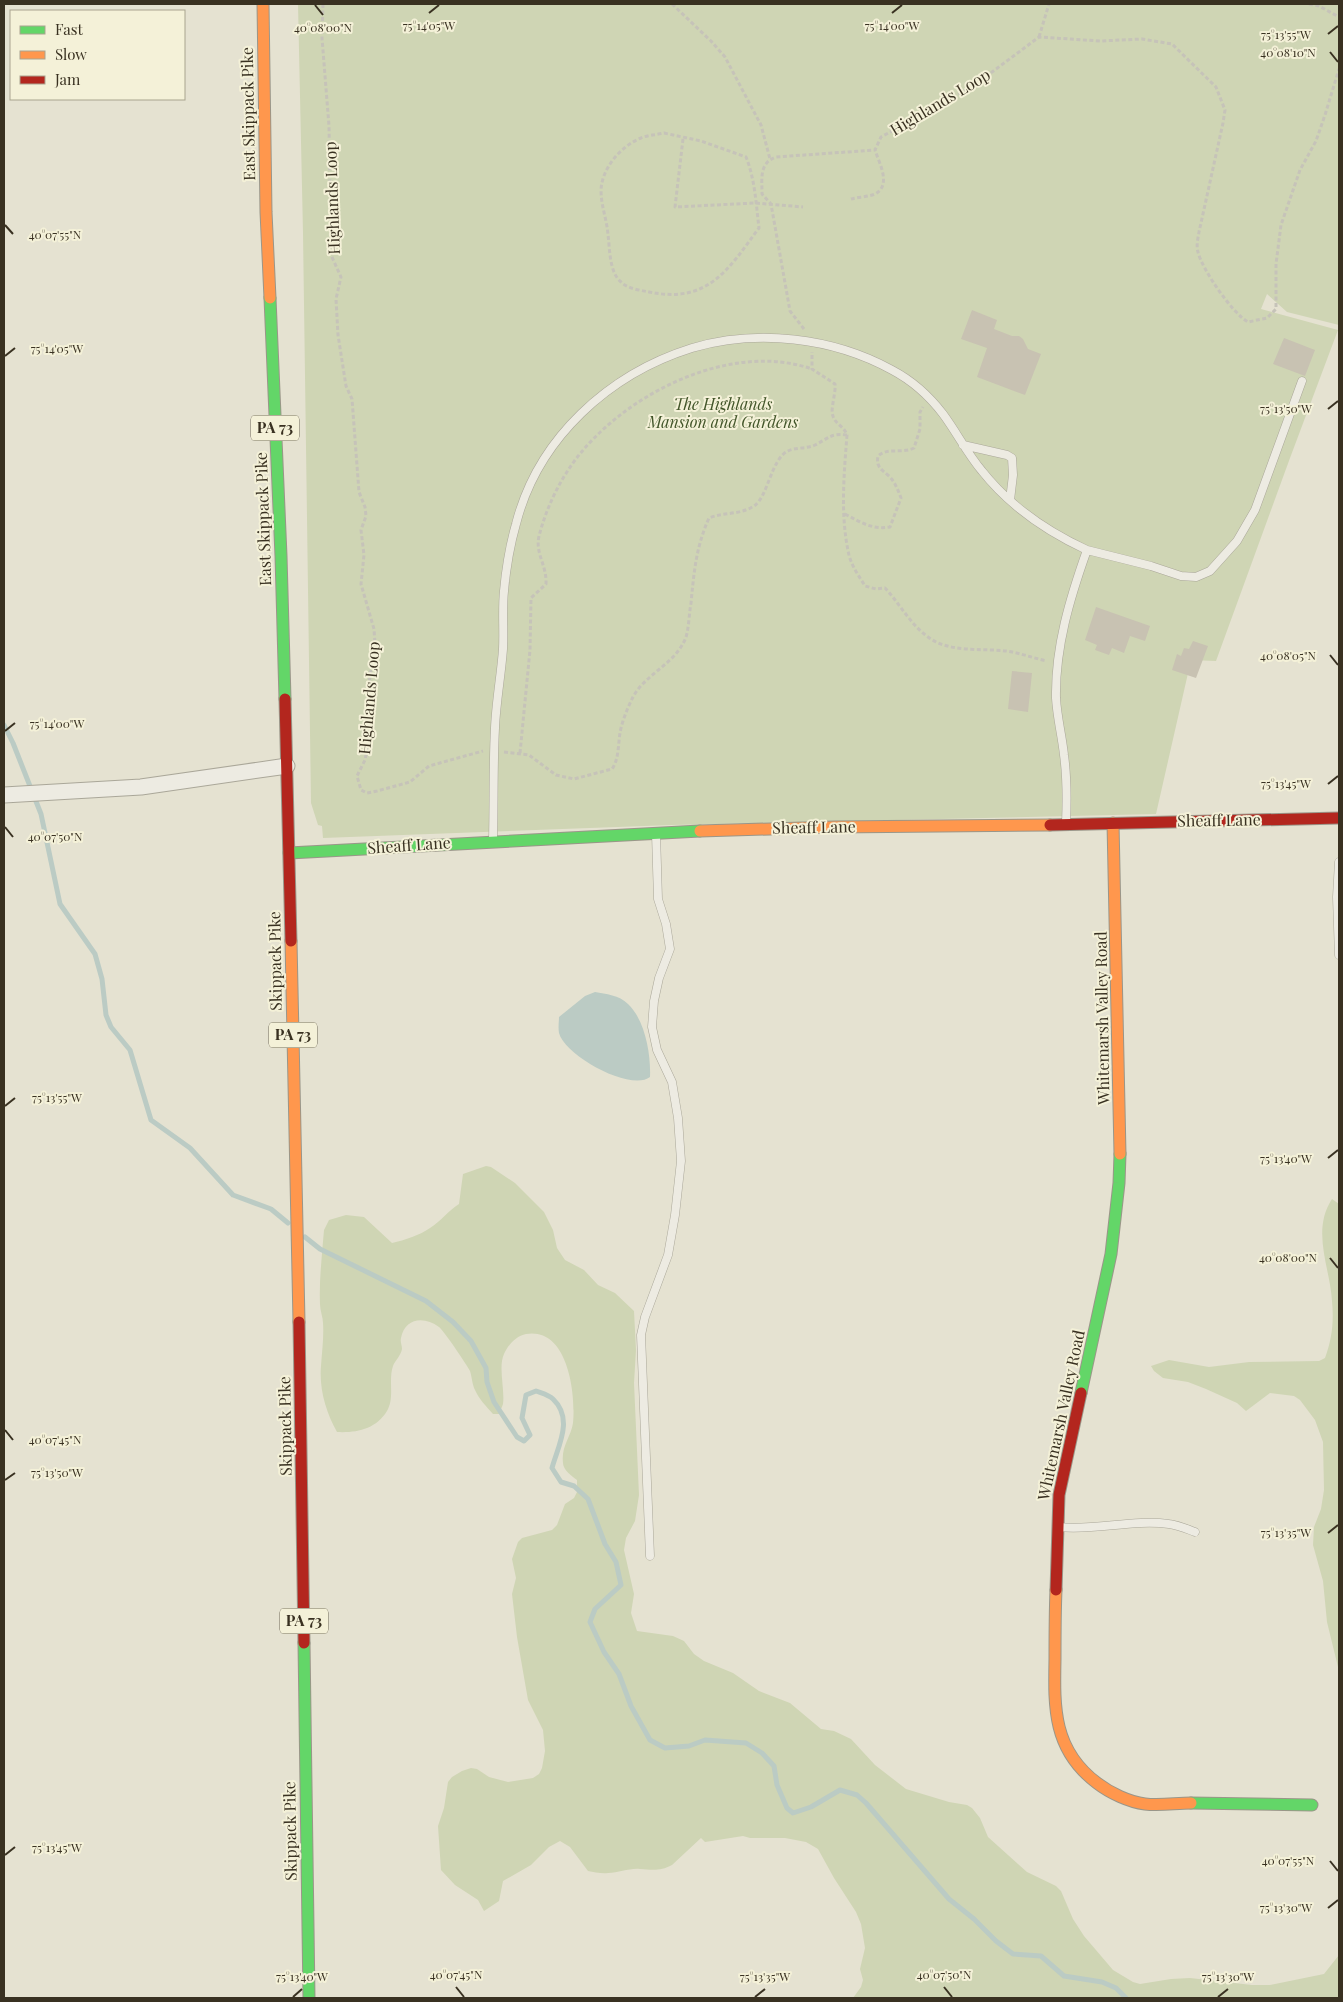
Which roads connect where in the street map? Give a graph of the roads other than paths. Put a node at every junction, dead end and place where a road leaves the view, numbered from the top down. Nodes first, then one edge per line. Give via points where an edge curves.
1 (263, 4) edge
2 (1302, 381) dead end
3 (963, 444) junction
4 (1010, 500) junction
5 (1087, 550) junction
6 (287, 766) junction
7 (4, 795) edge
8 (1339, 818) edge
9 (1113, 823) junction
10 (1066, 825) junction
11 (656, 832) junction
12 (493, 840) junction
13 (289, 853) junction
14 (1339, 862) edge
15 (1339, 955) edge
16 (1057, 1527) junction
17 (1195, 1532) dead end
18 (650, 1556) dead end
19 (1312, 1805) dead end
20 (309, 1998) edge

1 - 6 street, East Skippack Pike / PA 73 via 266,212
2 - 5 lane via 1255,510 1238,541 1210,571 1196,577 1181,576
3 - 4 lane via 983,473
3 - 4 lane via 1012,458
3 - 12 lane via 942,412 904,376 862,356 792,338 739,338 712,342 660,360 607,390 553,447 533,477 516,523 504,592 495,728
4 - 5 lane via 1069,542
5 - 10 lane via 1069,606 1058,664 1056,700 1065,758
6 - 7 street via 141,787
6 - 13 street, East Skippack Pike / PA 73
8 - 9 street, Sheaff Lane
9 - 10 street, Sheaff Lane
9 - 16 street, Whitemarsh Valley Road via 1122,1132 1119,1183 1110,1254 1059,1496
10 - 11 street, Sheaff Lane
11 - 12 street, Sheaff Lane
11 - 18 lane via 658,899 670,949 657,986 652,1027 657,1050 672,1082 681,1161 668,1255 641,1335
12 - 13 street, Sheaff Lane
13 - 20 street, Skippack Pike / PA 73
14 - 15 lane
16 - 17 lane via 1169,1524
16 - 19 street, Whitemarsh Valley Road via 1054,1704 1064,1742 1084,1773 1104,1788 1145,1804

